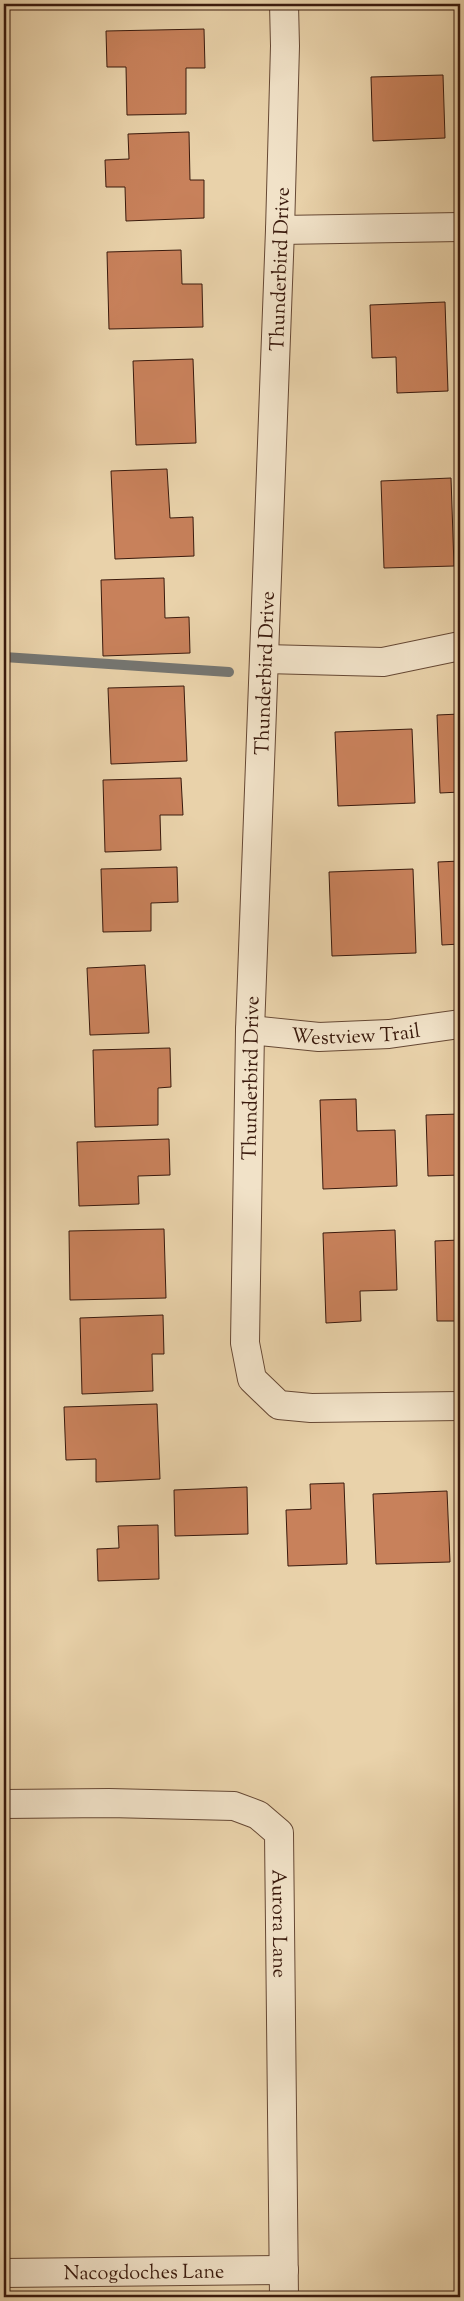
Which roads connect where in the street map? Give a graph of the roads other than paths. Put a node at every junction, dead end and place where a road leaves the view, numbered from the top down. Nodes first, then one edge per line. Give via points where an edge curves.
1 (284, 4) edge
2 (460, 227) edge
3 (280, 230) junction
4 (460, 646) edge
5 (265, 659) junction
6 (460, 1024) edge
7 (250, 1030) junction
8 (460, 1406) edge
9 (4, 1804) edge
10 (284, 2270) junction
11 (4, 2273) edge
12 (284, 2297) edge

1 - 3 street, Thunderbird Drive
2 - 3 street
3 - 5 street, Thunderbird Drive
4 - 5 street via 383,662
5 - 7 street, Thunderbird Drive
6 - 7 street, Westview Trail via 389,1034 319,1037
7 - 8 street, Thunderbird Drive via 245,1343 252,1379 279,1405 311,1408
9 - 10 street, Aurora Lane via 234,1806 258,1815 279,1833
10 - 11 street, Nacogdoches Lane
10 - 12 street, Aurora Lane

